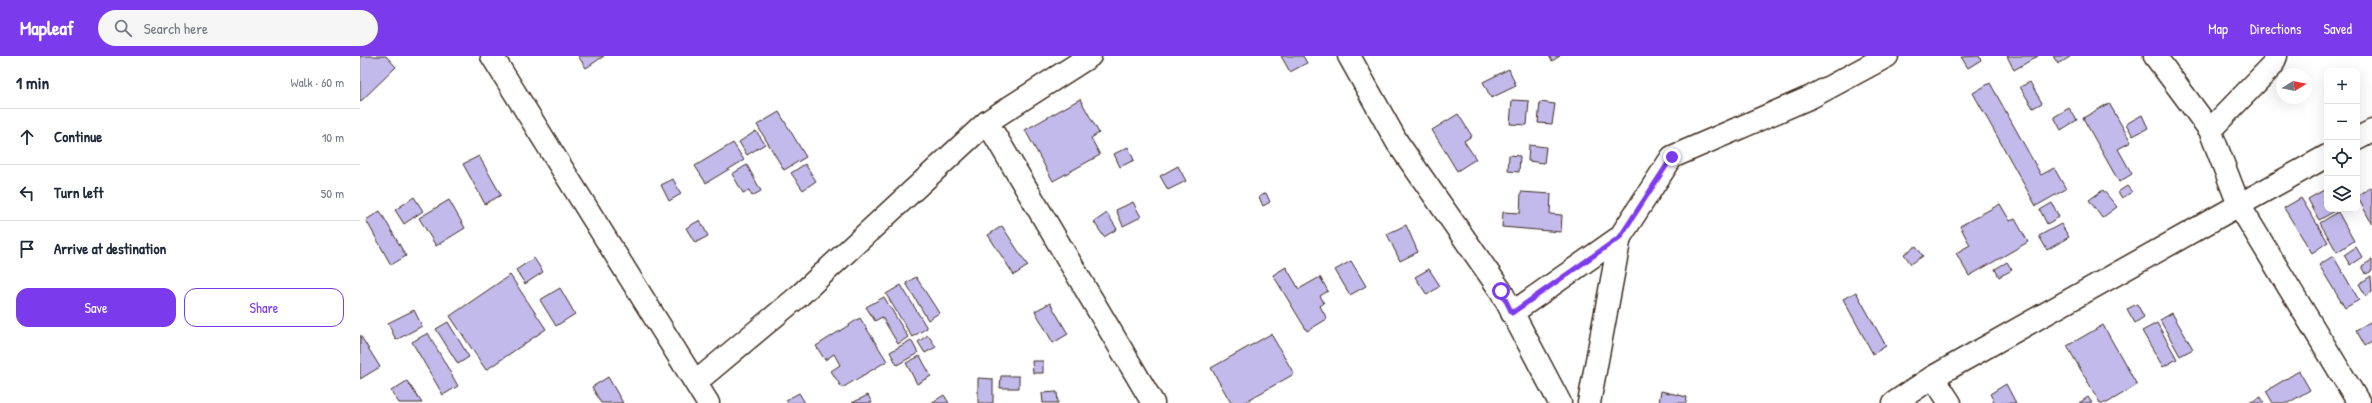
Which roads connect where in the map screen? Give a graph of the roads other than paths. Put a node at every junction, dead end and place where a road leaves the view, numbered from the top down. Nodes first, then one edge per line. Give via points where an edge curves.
1 (492, 56) edge
2 (1090, 56) edge
3 (1349, 56) edge
4 (1887, 56) edge
5 (2155, 56) edge
6 (2276, 56) edge
7 (987, 122) junction
8 (2210, 130) junction
9 (2372, 131) edge
10 (2360, 137) edge
11 (2324, 158) edge
12 (2239, 205) junction
13 (1620, 237) junction
14 (1512, 313) junction
15 (1933, 377) junction
16 (696, 382) junction
17 (708, 403) edge
18 (1153, 403) edge
19 (1560, 403) edge
20 (1590, 403) edge
21 (1894, 403) edge
22 (1950, 403) edge
23 (2359, 403) edge

1 - 16 street
2 - 7 street
3 - 14 street via 1398,142 1501,291
4 - 13 street via 1811,97 1672,157
5 - 8 street
6 - 8 street via 2272,66
7 - 16 street via 800,295
7 - 18 street
8 - 12 street
9 - 10 street
11 - 12 street
12 - 15 street
12 - 23 street
13 - 14 street
13 - 20 street
14 - 19 street
15 - 21 street
15 - 22 street
16 - 17 street

